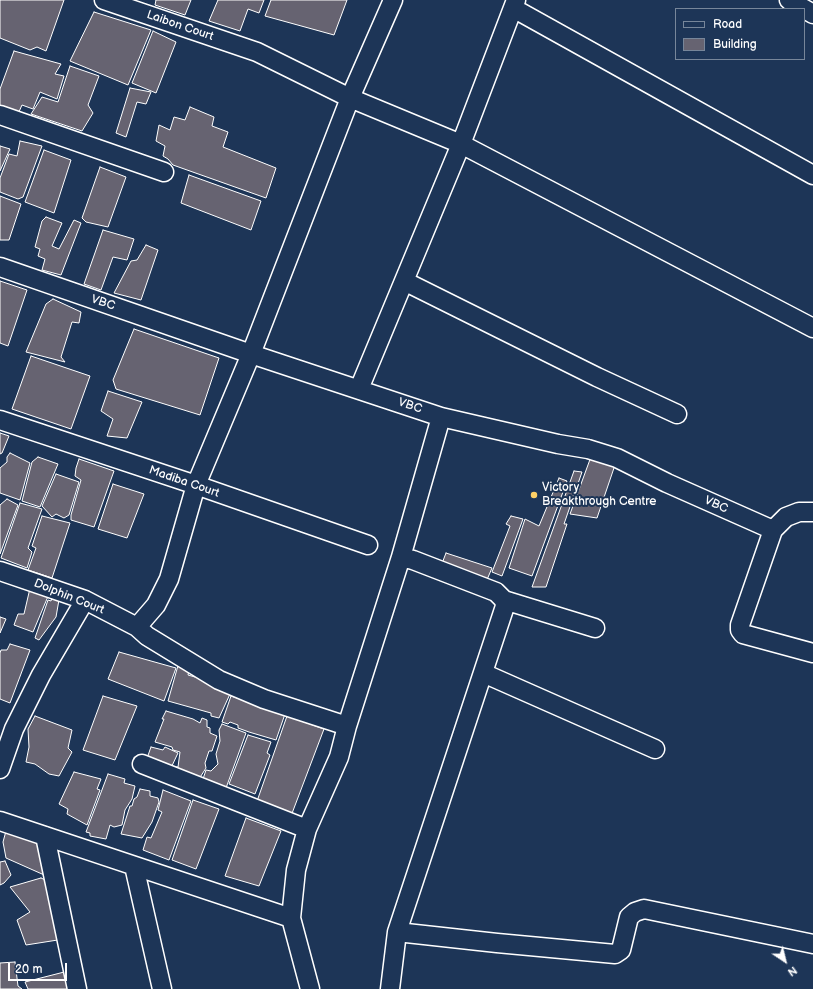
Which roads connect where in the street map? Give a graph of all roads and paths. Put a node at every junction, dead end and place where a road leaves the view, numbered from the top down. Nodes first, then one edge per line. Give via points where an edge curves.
1 (104, 0) edge
2 (392, 0) edge
3 (789, 0) edge
4 (514, 4) edge
5 (803, 8) edge
6 (350, 98) junction
7 (0, 115) edge
8 (461, 144) junction
9 (164, 172) dead end
10 (813, 175) edge
11 (0, 267) edge
12 (404, 281) junction
13 (813, 328) edge
14 (251, 354) junction
15 (359, 389) junction
16 (677, 414) dead end
17 (441, 417) junction
18 (0, 420) edge
19 (196, 485) junction
20 (813, 512) edge
21 (773, 530) junction
22 (368, 545) dead end
23 (401, 557) junction
24 (0, 570) edge
25 (85, 600) junction
26 (504, 600) junction
27 (137, 627) junction
28 (594, 628) dead end
29 (813, 653) edge
30 (483, 673) junction
31 (347, 726) junction
32 (7, 727) edge
33 (655, 749) dead end
34 (142, 764) dead end
35 (0, 770) edge
36 (0, 821) edge
37 (307, 829) junction
38 (45, 836) junction
39 (134, 866) junction
40 (290, 918) junction
41 (398, 932) junction
42 (813, 944) edge
43 (77, 989) edge
44 (162, 989) edge
45 (310, 989) edge
46 (390, 989) edge

1 - 6 street, Laibon Court via 257,52
2 - 6 street
3 - 5 street
4 - 8 street
4 - 10 street
6 - 8 street, Laibon Court
6 - 14 street
7 - 9 street
8 - 12 street
8 - 13 street, Laibon Court
11 - 14 street, VBC
12 - 15 street
12 - 16 street
14 - 15 street, VBC
14 - 19 street
15 - 17 street, VBC
17 - 21 street, VBC via 618,458 667,483
17 - 23 street
18 - 19 street, Madiba Court
19 - 22 street, Madiba Court
19 - 27 street via 169,579 156,605
20 - 21 street via 799,512 786,518
21 - 29 street via 740,630 743,634
23 - 26 street via 496,592
23 - 31 street
24 - 25 street, Dolphin Court
25 - 27 street, Dolphin Court
25 - 32 street
26 - 28 street
26 - 30 street via 505,606
27 - 31 street, Dolphin Court via 147,636 219,680 264,699
30 - 33 street
30 - 41 street
31 - 37 street via 339,757
32 - 35 street
34 - 37 street
36 - 38 street
37 - 40 street via 296,870
38 - 39 street
38 - 43 street
39 - 40 street
39 - 44 street
40 - 45 street
41 - 42 street via 615,954 620,950 630,917 644,909
41 - 46 street

